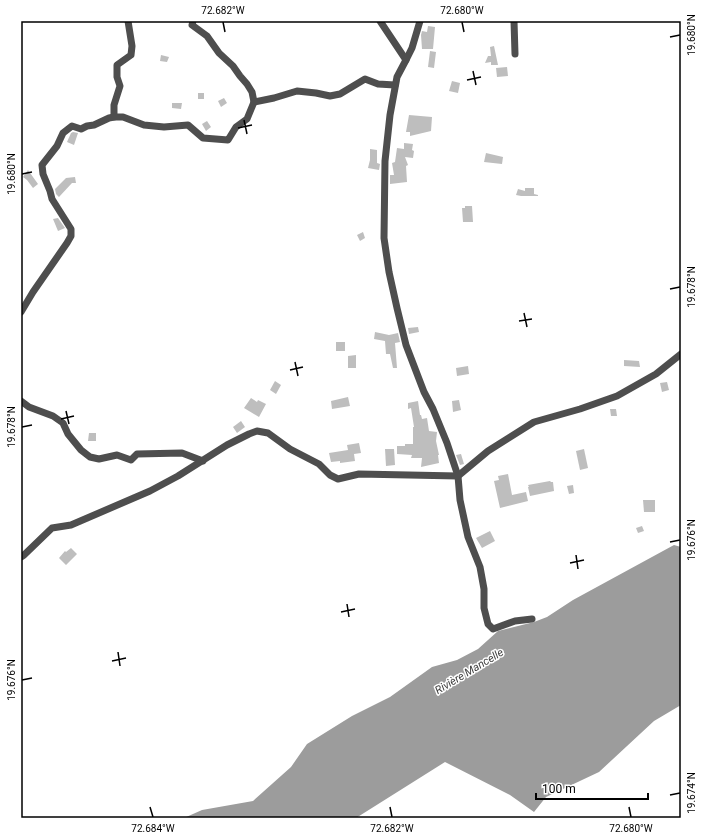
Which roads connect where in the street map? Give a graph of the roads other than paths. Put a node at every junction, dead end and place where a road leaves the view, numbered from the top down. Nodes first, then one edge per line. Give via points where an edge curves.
1 (128, 21) edge
2 (193, 21) edge
3 (380, 21) edge
4 (420, 21) edge
5 (514, 21) edge
6 (515, 54) dead end
7 (406, 60) junction
8 (395, 86) junction
9 (254, 102) junction
10 (114, 117) junction
11 (21, 312) edge
12 (681, 354) edge
13 (21, 401) edge
14 (204, 461) junction
15 (458, 476) junction
16 (21, 557) edge
17 (532, 618) dead end

1 - 10 street via 132,55 117,65 120,86 114,105
2 - 9 street via 192,25 207,36 234,66 252,92
3 - 7 street
4 - 7 street
5 - 6 street
7 - 8 street
8 - 9 street via 364,79 340,94 330,96 296,91
8 - 15 street via 385,161 384,238 389,272 406,345
9 - 10 street via 247,119 236,127 228,140 203,138 188,125 144,125
10 - 11 street via 81,129 72,126 63,132 57,146 42,165 52,199 71,230 71,236
12 - 15 street via 656,374 617,396 534,422 488,451
13 - 14 street via 29,407 53,416 63,424 81,450 90,457 99,459 117,455 131,460 137,454 182,453
14 - 15 street via 227,445 257,431 268,433 319,464 338,479 359,474
14 - 16 street via 150,491 70,525 52,528
15 - 17 street via 468,537 480,567 488,624 493,629

